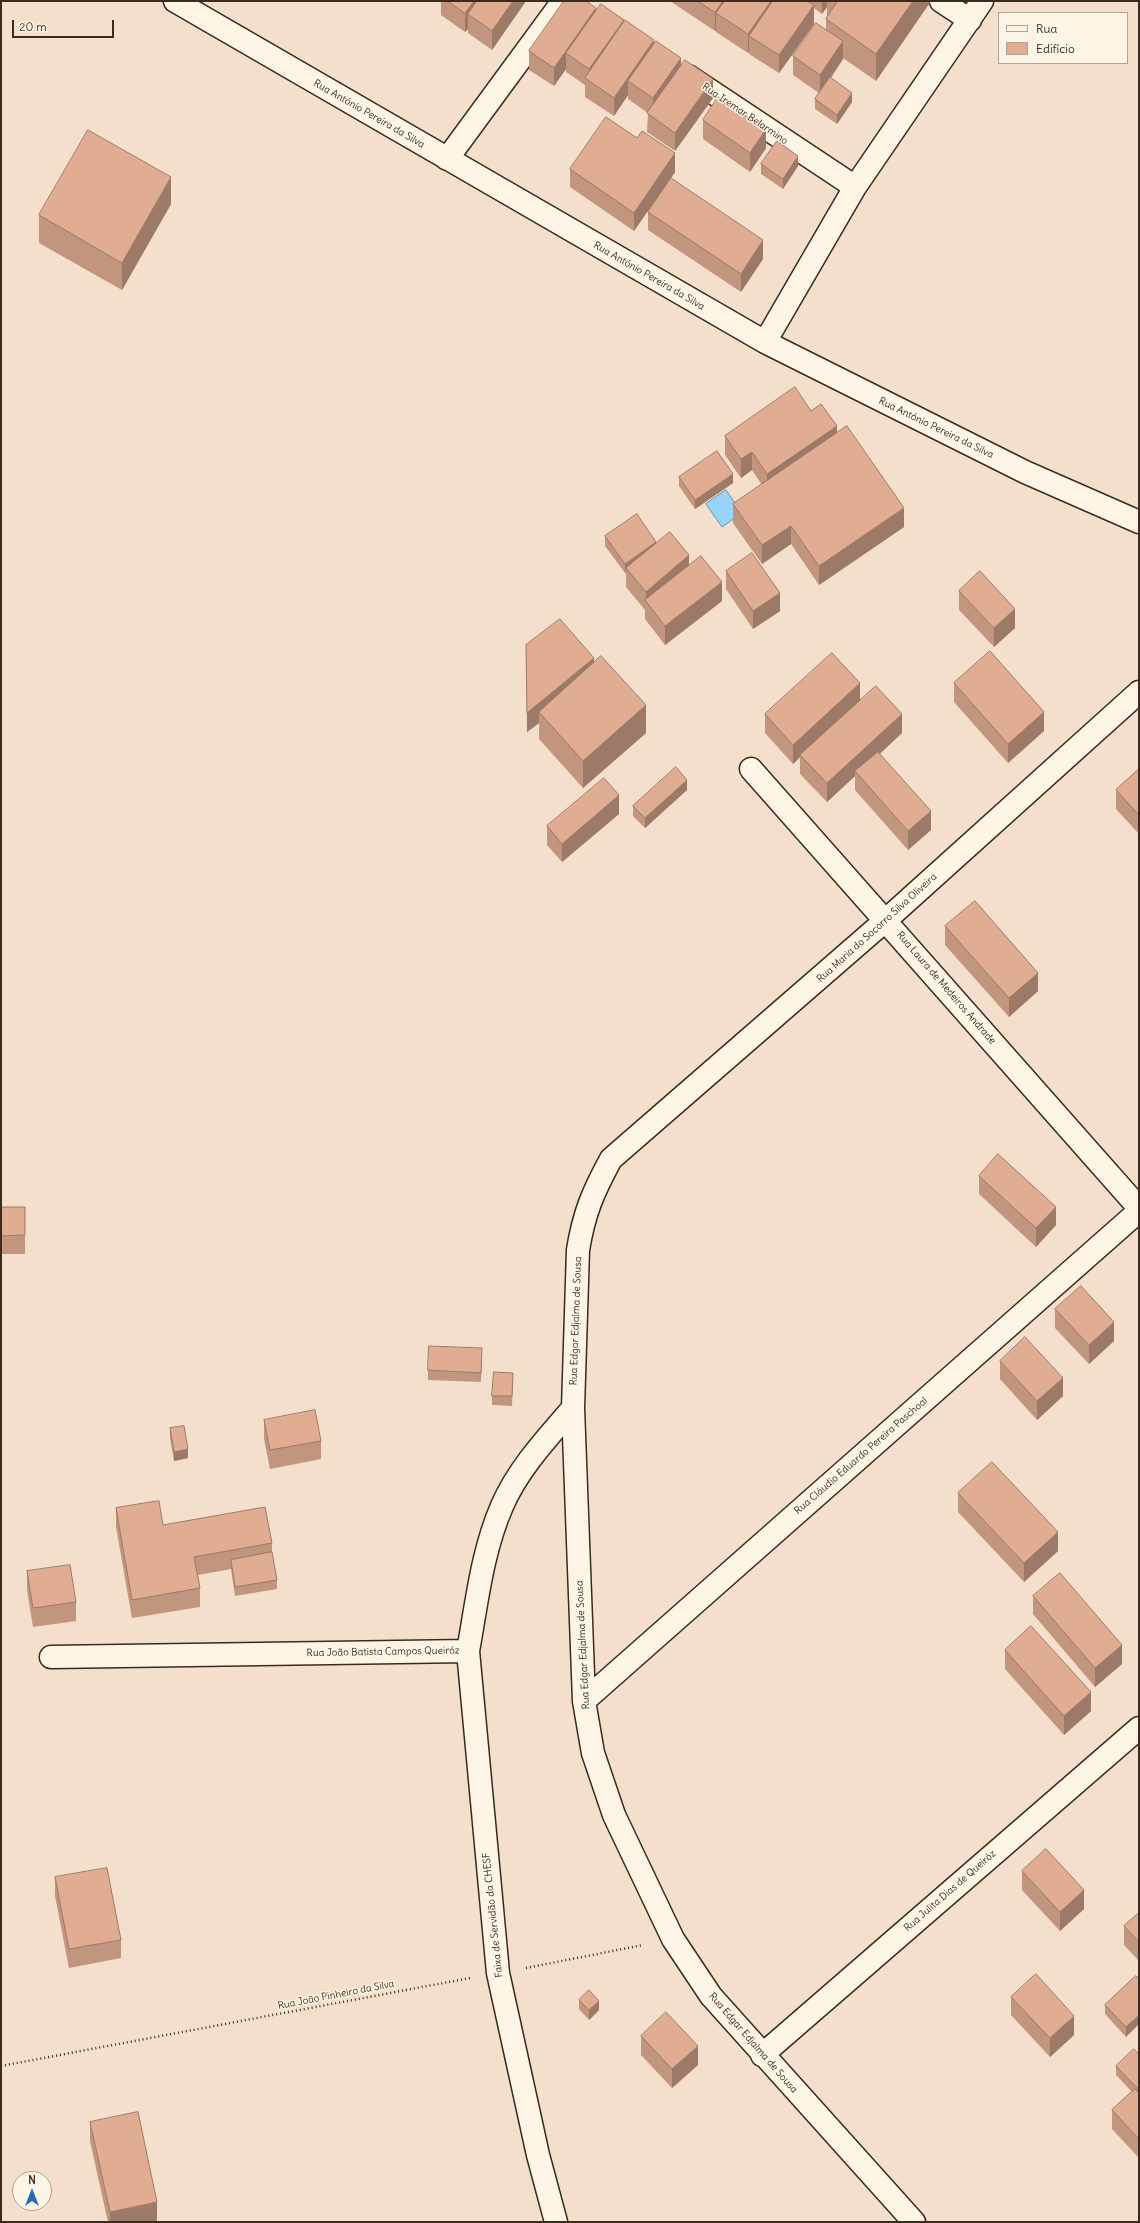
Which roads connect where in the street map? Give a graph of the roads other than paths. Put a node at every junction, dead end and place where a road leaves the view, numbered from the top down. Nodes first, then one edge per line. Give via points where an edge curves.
1 (176, 1) edge
2 (941, 1) edge
3 (982, 1) edge
4 (574, 2) edge
5 (970, 20) junction
6 (668, 63) edge
7 (447, 159) junction
8 (855, 187) junction
9 (765, 342) junction
10 (1139, 522) edge
11 (1139, 692) edge
12 (751, 769) dead end
13 (886, 920) junction
14 (611, 1160) joint
15 (1139, 1209) edge
16 (573, 1408) junction
17 (468, 1651) junction
18 (51, 1657) dead end
19 (584, 1701) junction
20 (1139, 1728) edge
21 (762, 2055) junction
22 (556, 2222) edge
23 (914, 2222) edge

1 - 7 street, Rua António Pereira da Silva
2 - 5 street
3 - 5 street
4 - 7 street
5 - 8 street
6 - 8 street, Rua Iremar Belarmino
7 - 9 street, Rua António Pereira da Silva
8 - 9 street
9 - 10 street, Rua António Pereira da Silva via 1025,472
11 - 13 street, Rua Maria do Socorro Silva Oliveira
12 - 13 street, Rua Laura de Medeiros Andrade
13 - 14 street, Rua Maria do Socorro Silva Oliveira
13 - 15 street, Rua Laura de Medeiros Andrade
14 - 16 street, Rua Edgar Edjalma de Sousa via 593,1192 582,1224 578,1250
15 - 19 street, Rua Cláudio Eduardo Pereira Paschoal
16 - 17 street, Rua João Batista Campos Queiróz via 537,1450 502,1506 485,1556
16 - 19 street, Rua Edgar Edjalma de Sousa
17 - 18 street, Rua João Batista Campos Queiróz
17 - 22 street, Faixa de Servidão da CHESF via 498,1973 538,2155
19 - 21 street, Rua Edgar Edjalma de Sousa via 593,1753 614,1815 673,1939 710,1996
20 - 21 street, Rua Julita Dias de Queiróz
21 - 23 street, Rua Edgar Edjalma de Sousa

